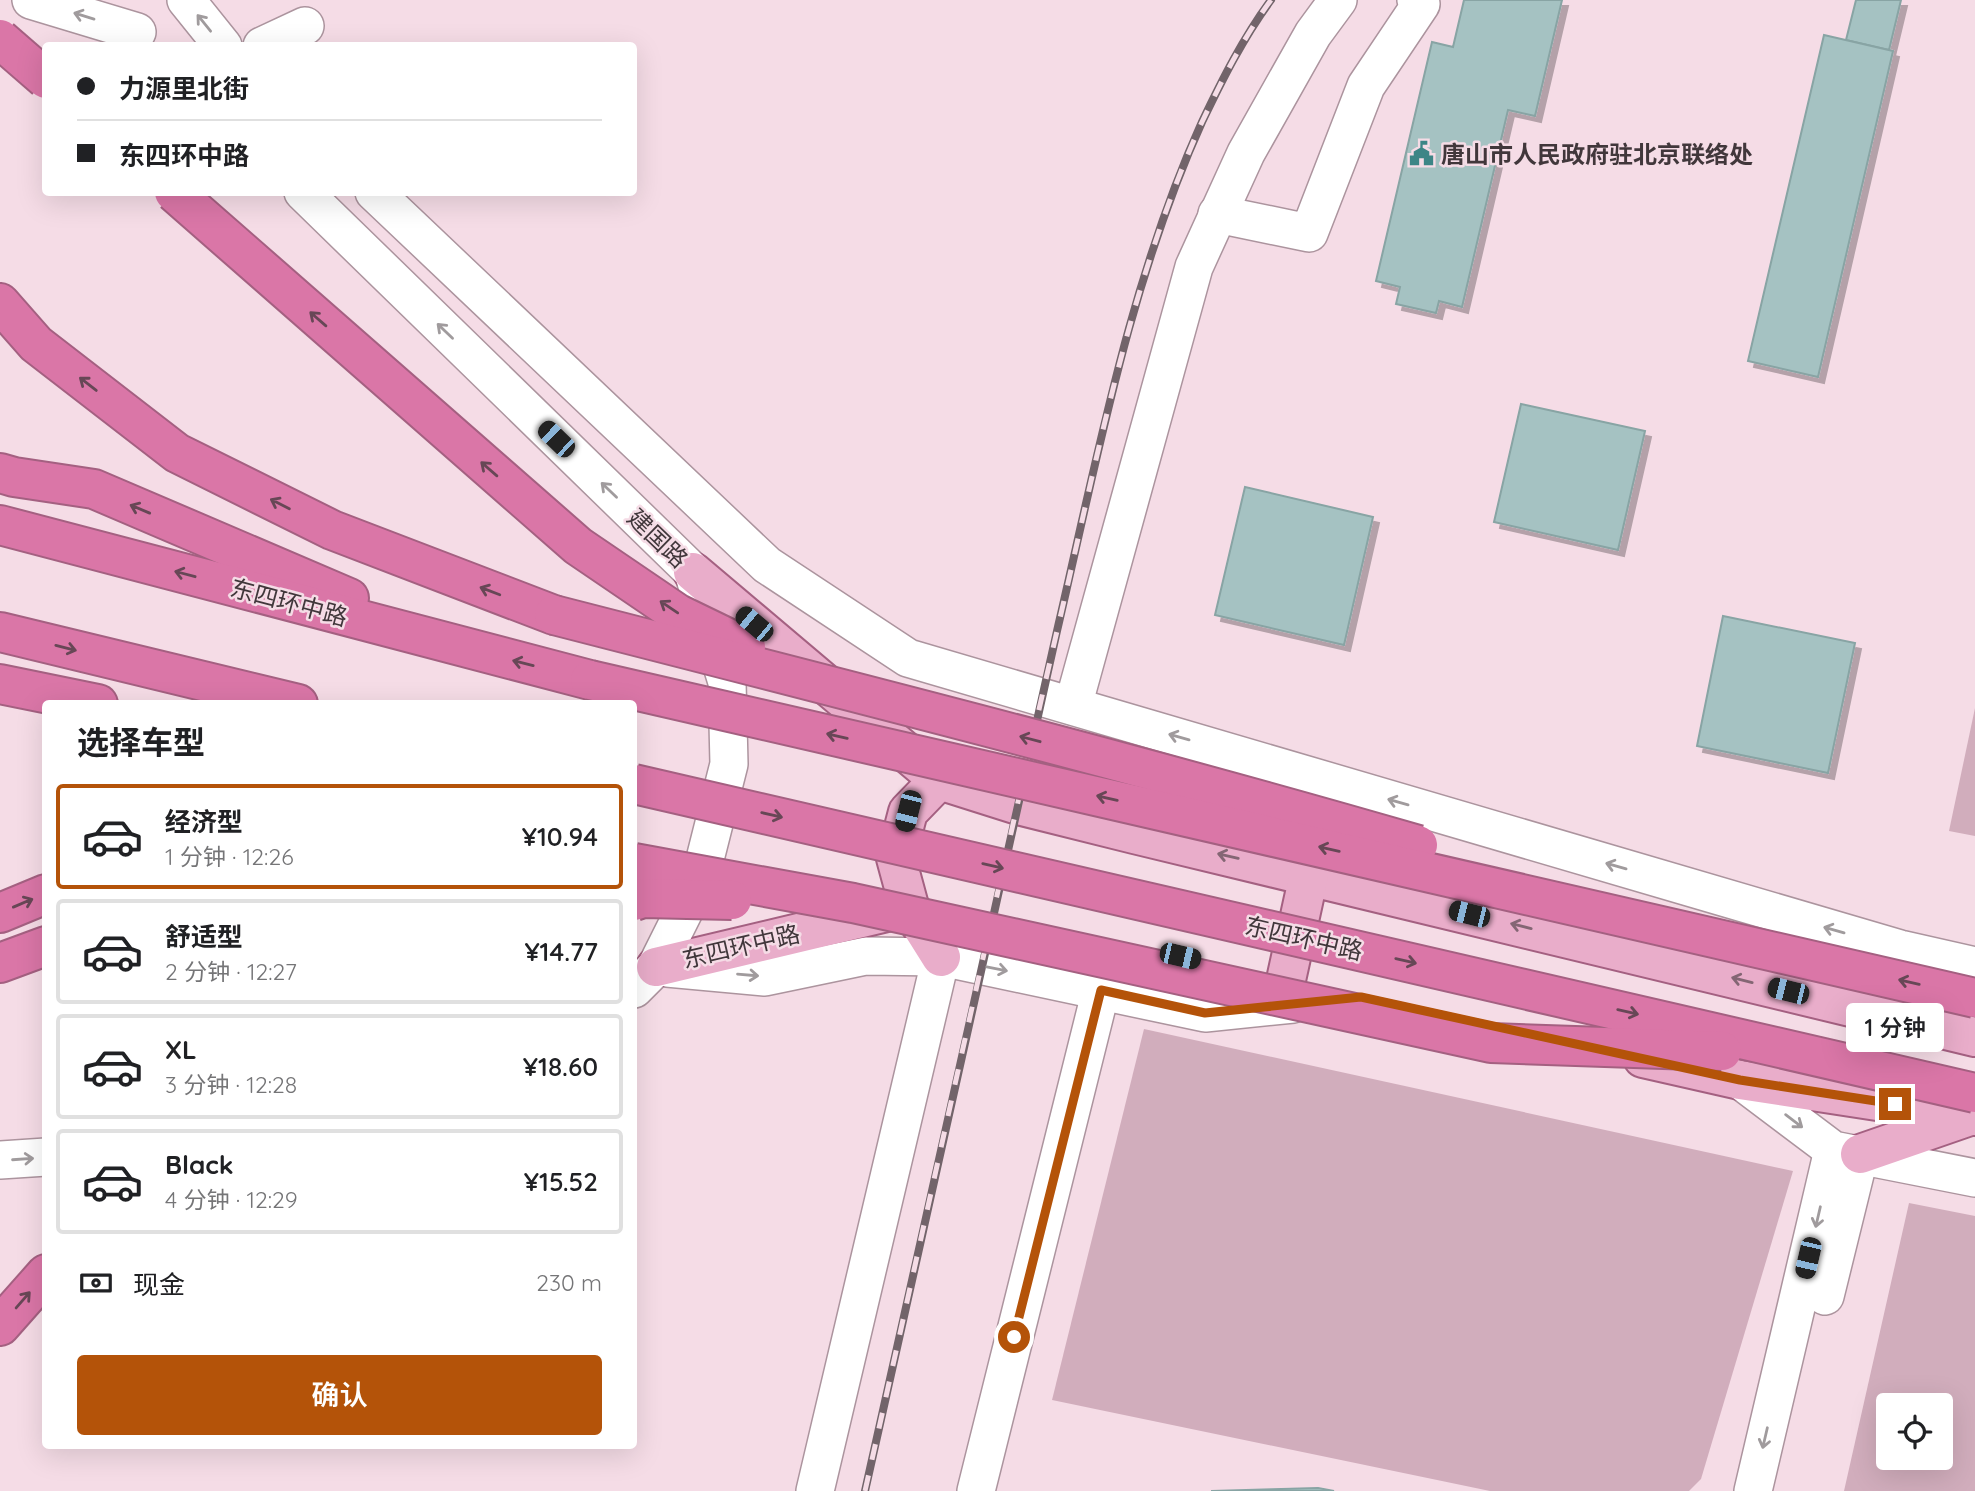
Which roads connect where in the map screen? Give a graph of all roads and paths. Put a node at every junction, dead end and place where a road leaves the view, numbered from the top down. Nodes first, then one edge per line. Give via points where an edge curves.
1 (31, 0) edge
2 (117, 0) edge
3 (186, 0) edge
4 (1338, 0) edge
5 (1416, 0) edge
6 (305, 26) dead end
7 (0, 39) edge
8 (144, 39) edge
9 (220, 42) edge
10 (271, 42) edge
11 (42, 76) edge
12 (179, 196) edge
13 (307, 196) edge
14 (378, 196) edge
15 (1217, 214) junction
16 (0, 303) edge
17 (5, 473) edge
18 (0, 525) edge
19 (693, 572) junction
20 (0, 632) edge
21 (474, 651) junction
22 (817, 682) junction
23 (0, 684) edge
24 (78, 700) edge
25 (282, 700) edge
26 (1073, 706) junction
27 (939, 779) junction
28 (637, 785) edge
29 (1309, 875) junction
30 (637, 890) edge
31 (42, 896) edge
32 (909, 906) junction
33 (0, 913) edge
34 (42, 948) edge
35 (941, 957) junction
36 (1, 963) edge
37 (1827, 963) junction
38 (1975, 966) edge
39 (645, 978) edge
40 (1286, 980) junction
41 (1101, 990) junction
42 (1361, 997) junction
43 (1975, 998) edge
44 (1975, 1037) edge
45 (1811, 1054) junction
46 (1740, 1080) junction
47 (1974, 1108) edge
48 (1847, 1152) junction
49 (42, 1157) edge
50 (0, 1160) edge
51 (1975, 1178) edge
52 (42, 1279) edge
53 (0, 1326) edge
54 (815, 1491) edge
55 (976, 1491) edge
56 (1753, 1491) edge
57 (1777, 1491) edge

8 -> 1 street
2 - 8 street
9 -> 3 street
4 - 15 street via 1313,34
5 - 15 street via 1421,4 1366,86 1309,233
6 - 10 street
7 - 11 highway, bridge
22 -> 12 highway, bridge via 678,614 578,546
19 -> 13 street, 建国路
14 - 26 street via 766,565 908,658
15 - 26 street via 1194,267
22 -> 16 highway, bridge via 554,615 332,530 177,453 36,344
21 -> 17 highway via 94,489
21 -> 18 highway, 东四环中路
19 - 27 main road
19 - 39 street, 建国路 via 727,682 729,764 700,879
20 -> 25 highway
37 -> 21 highway, 东四环中路, bridge
37 -> 22 highway, bridge via 1306,812
23 - 24 highway
38 -> 26 street via 1900,949
29 -> 27 main road via 1018,805
27 - 32 main road via 908,811 896,858
28 -> 45 highway, 东四环中路, bridge
29 - 40 main road
44 -> 29 main road
30 - 45 highway, bridge via 853,903 1491,1043
33 -> 31 highway
32 - 35 main road
32 - 39 main road, 东四环中路
32 - 40 main road, 东四环中路 via 994,915
34 - 36 highway
39 -> 35 street, 东四环中路 via 765,977 866,956
35 -> 41 street, 东四环中路
35 - 54 street
43 -> 37 highway, 东四环中路, bridge
40 - 42 main road, 东四环中路
41 - 42 street, 东四环中路 via 1205,1013
41 - 55 street
42 - 46 main road, 东四环中路
45 - 47 highway, 东四环中路, bridge
46 - 47 main road, 东四环中路
46 -> 48 street, 东四环中路
47 - 48 main road
48 - 51 street, 东四环中路
48 -> 56 street
48 - 57 street
50 -> 49 street
53 -> 52 highway

